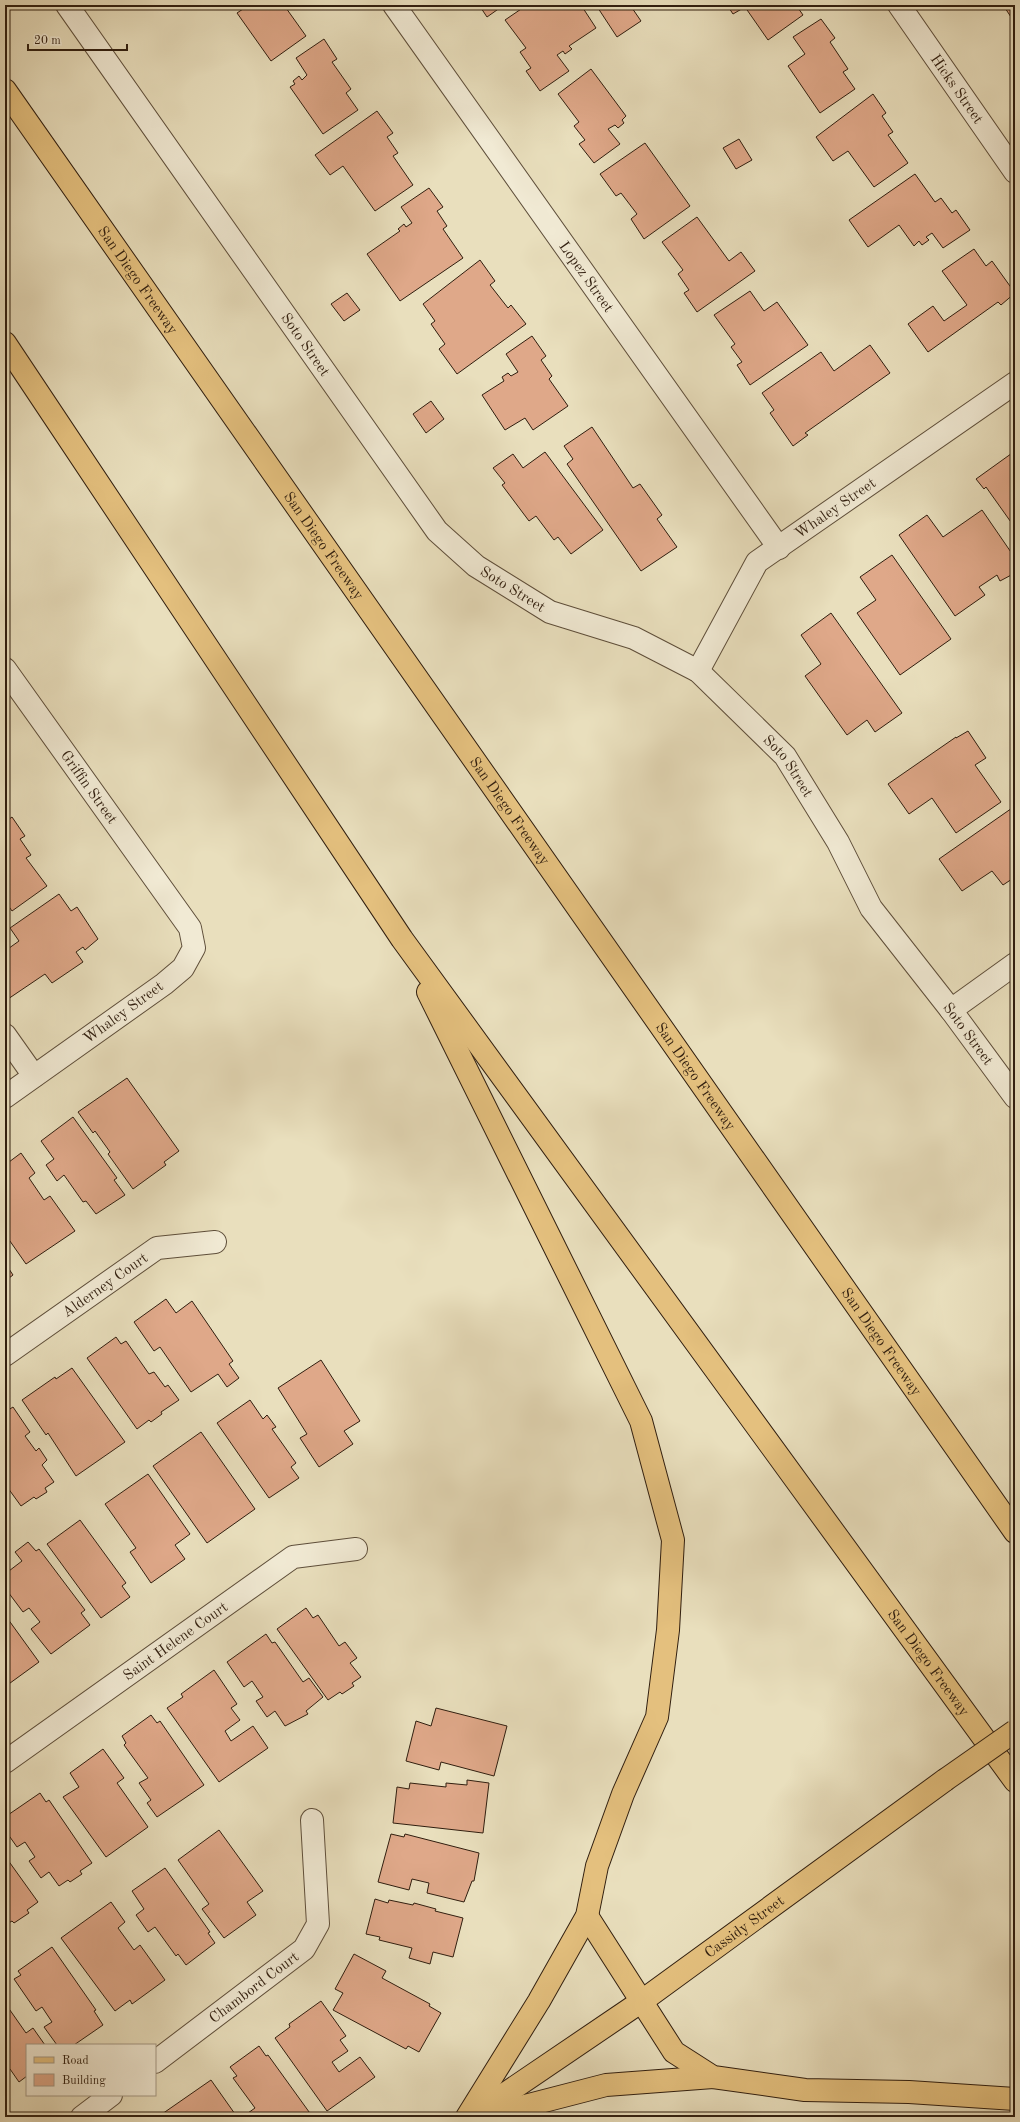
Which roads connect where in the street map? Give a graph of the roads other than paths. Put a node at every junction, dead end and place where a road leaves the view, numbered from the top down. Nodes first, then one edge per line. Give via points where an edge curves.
1 (67, 5) edge
2 (394, 5) edge
3 (899, 5) edge
4 (5, 90) edge
5 (1015, 172) edge
6 (5, 343) edge
7 (1015, 383) edge
8 (779, 548) junction
9 (5, 669) edge
10 (698, 671) junction
11 (174, 905) joint
12 (402, 938) junction
13 (1015, 964) edge
14 (951, 1010) junction
15 (5, 1035) edge
16 (34, 1076) junction
17 (5, 1097) edge
18 (1015, 1097) edge
19 (215, 1242) dead end
20 (5, 1355) edge
21 (1015, 1532) edge
22 (356, 1549) dead end
23 (1015, 1731) edge
24 (5, 1762) edge
25 (1015, 1781) edge
26 (312, 1820) dead end
27 (587, 1916) junction
28 (642, 2001) junction
29 (156, 2061) edge
30 (713, 2077) junction
31 (110, 2096) edge
32 (1015, 2099) edge
33 (82, 2117) edge
34 (467, 2117) edge
35 (471, 2117) edge
36 (482, 2117) edge

1 - 10 street, Soto Street via 438,531 476,566 550,612 634,638
2 - 8 street, Lopez Street
3 - 5 street, Hicks Street
4 - 21 main road, San Diego Freeway
6 - 12 main road, San Diego Freeway
7 - 8 street, Whaley Street
8 - 10 street, Whaley Street via 757,562
9 - 11 street, Griffin Street
10 - 14 street, Soto Street via 786,756 838,842 871,908
11 - 16 street, Whaley Street via 190,928 194,948 183,968
12 - 25 main road, San Diego Freeway
12 - 27 main road via 641,1421 673,1540 668,1630 657,1717 623,1794 597,1866
13 - 14 street
14 - 18 street, Soto Street
15 - 16 street
16 - 17 street, Whaley Street
19 - 20 street, Alderney Court via 157,1248
22 - 24 street, Saint Helene Court via 293,1557
23 - 28 main road, Cassidy Street, bridge
26 - 29 street, Chambord Court via 318,1924 304,1949
27 - 28 main road
27 - 34 main road via 539,2001
28 - 30 main road via 674,2052
28 - 35 main road, Cassidy Street
30 - 32 main road via 805,2090 908,2092
30 - 36 main road via 606,2085
31 - 33 street

